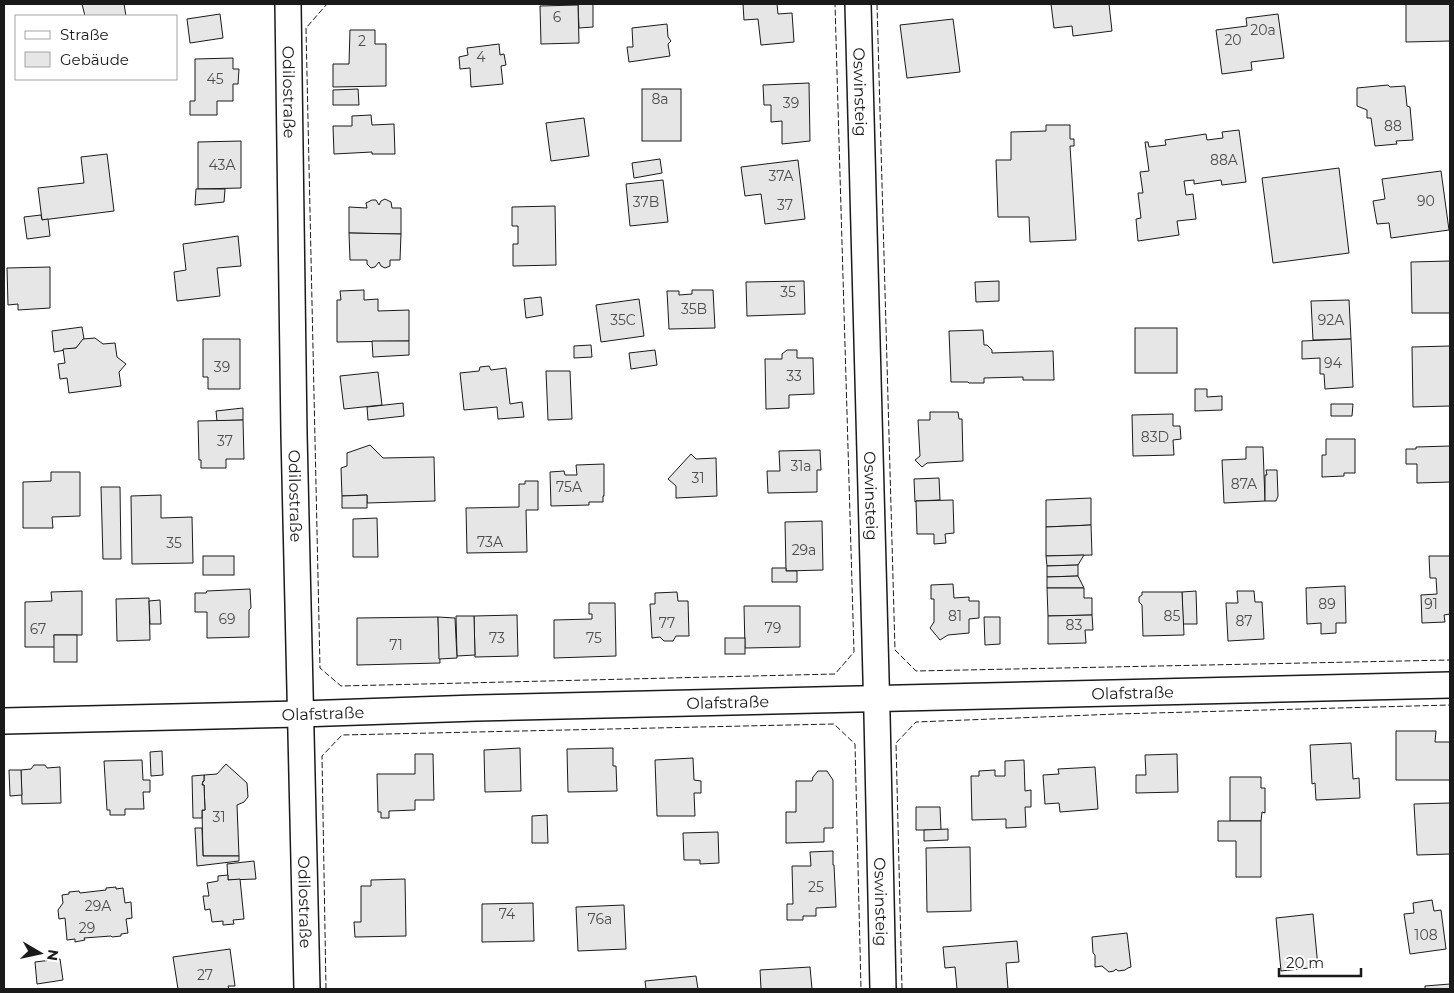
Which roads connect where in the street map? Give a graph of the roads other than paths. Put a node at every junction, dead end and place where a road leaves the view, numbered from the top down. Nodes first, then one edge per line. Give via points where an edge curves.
1 (288, 4) edge
2 (858, 4) edge
3 (1450, 685) edge
4 (877, 698) junction
5 (300, 714) junction
6 (4, 721) edge
7 (307, 989) edge
8 (883, 989) edge

1 - 5 street, Odilostraße
2 - 4 street, Oswinsteig
3 - 4 street, Olafstraße
4 - 5 street, Olafstraße
4 - 8 street, Oswinsteig
5 - 6 street, Olafstraße
5 - 7 street, Odilostraße

